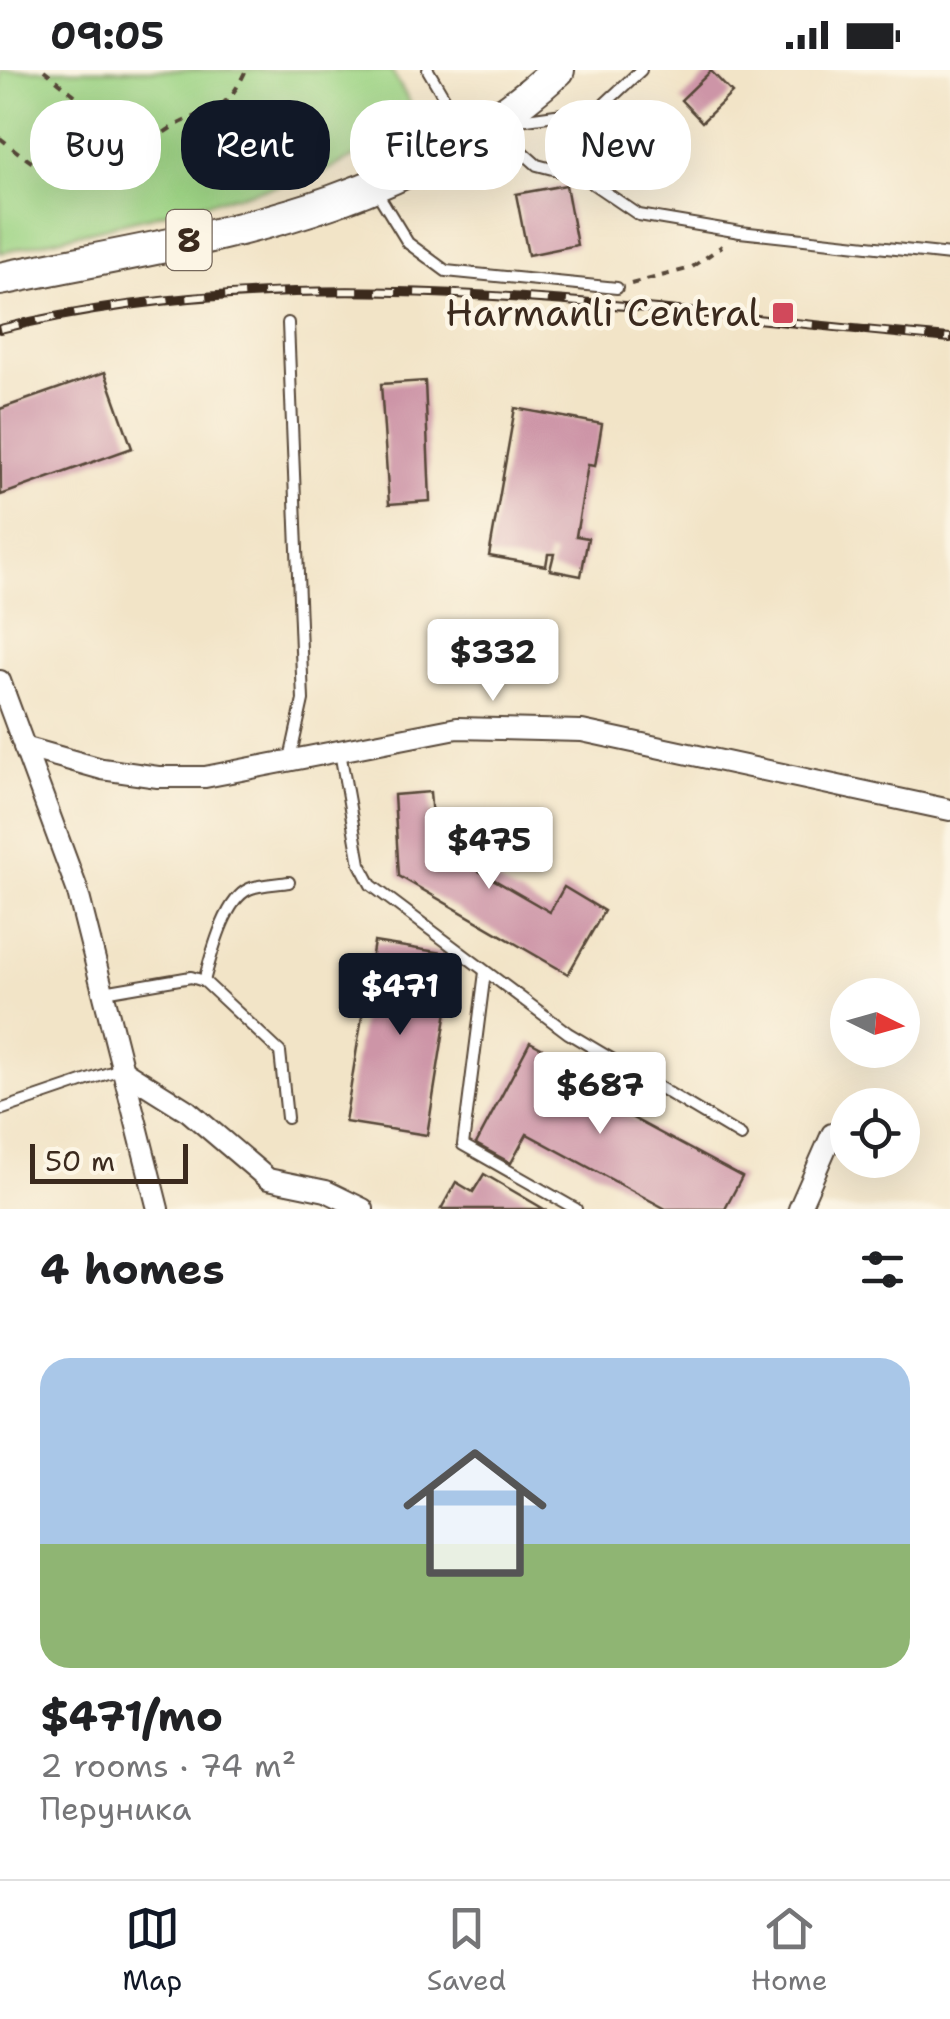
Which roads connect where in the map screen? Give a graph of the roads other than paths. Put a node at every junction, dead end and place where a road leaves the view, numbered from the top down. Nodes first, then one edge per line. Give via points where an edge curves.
1 (428, 70) edge
2 (558, 70) edge
3 (641, 70) edge
4 (446, 100) edge
5 (520, 100) edge
6 (525, 121) edge
7 (525, 156) edge
8 (372, 190) edge
9 (376, 190) edge
10 (950, 255) edge
11 (0, 279) edge
12 (616, 288) road end
13 (288, 323) dead end
14 (0, 680) edge
15 (24, 747) junction
16 (340, 752) junction
17 (290, 759) junction
18 (950, 810) edge
19 (289, 882) dead end
20 (485, 972) junction
21 (204, 981) junction
22 (104, 992) junction
23 (121, 1068) junction
24 (0, 1110) edge
25 (287, 1118) dead end
26 (741, 1136) dead end
27 (830, 1138) edge
28 (158, 1209) edge
29 (363, 1209) edge
30 (576, 1209) edge
31 (798, 1209) edge

1 - 4 lane
2 - 5 main road, 8
3 - 6 lane via 599,109
7 - 10 lane via 584,177 640,215
8 - 11 main road, 8 via 256,226
9 - 12 lane via 408,243 446,271
13 - 17 lane via 303,700
14 - 15 street
15 - 17 street via 158,777 206,777
15 - 22 street via 77,889
16 - 17 street
16 - 18 street via 457,728 582,731
16 - 20 lane via 360,864 371,885
19 - 21 lane via 248,889 236,900
20 - 26 lane via 568,1033
20 - 30 lane via 463,1145
21 - 22 lane
21 - 25 lane via 280,1052
22 - 23 street
23 - 24 lane
23 - 28 street
23 - 29 street via 188,1111 268,1179 326,1191
27 - 31 street

